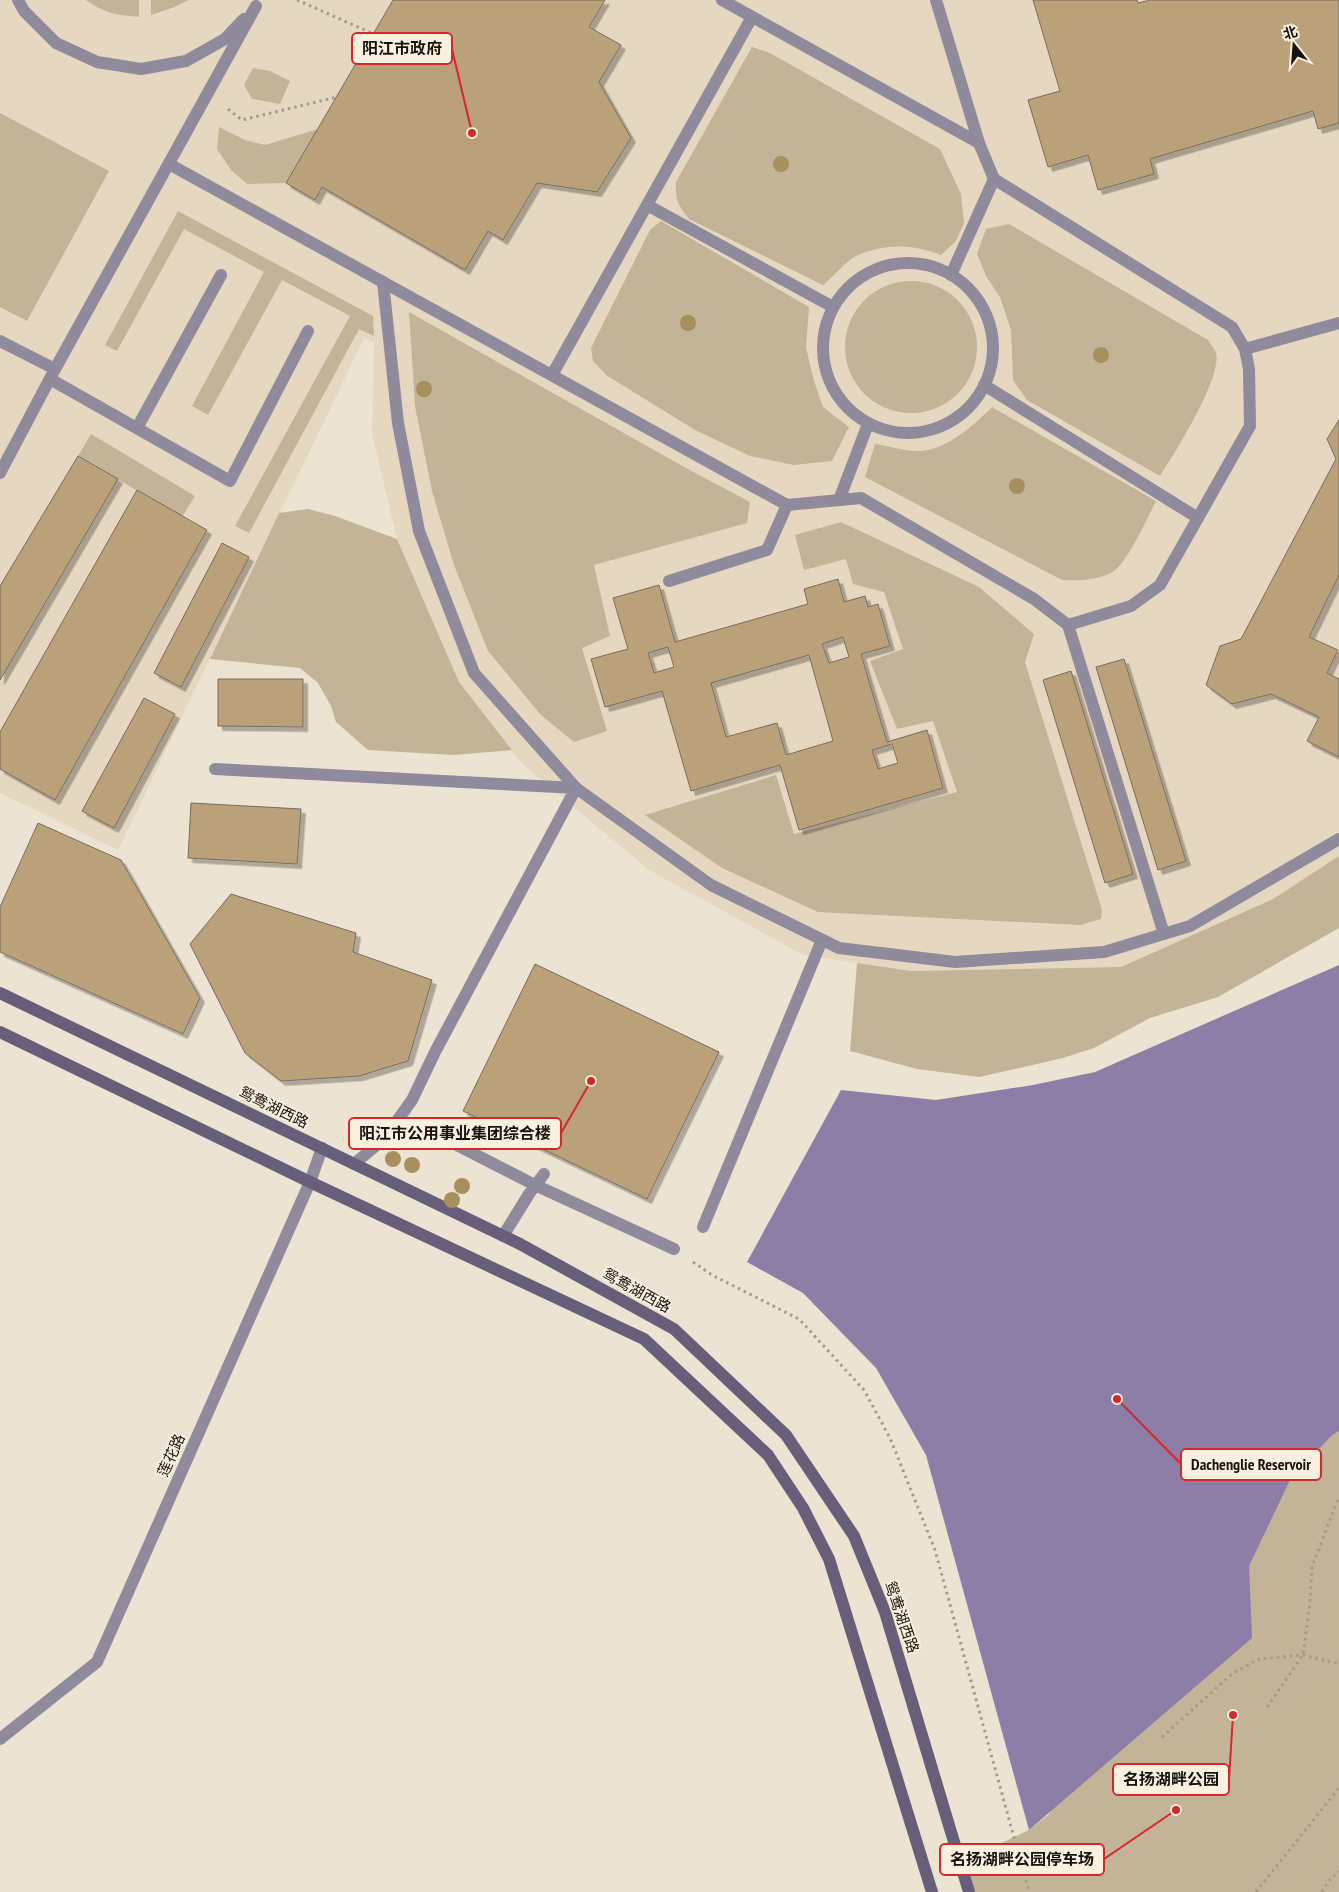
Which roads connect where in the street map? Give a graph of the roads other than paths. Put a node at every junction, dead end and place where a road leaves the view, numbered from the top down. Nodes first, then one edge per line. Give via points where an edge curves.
1 (18, 0) edge
2 (722, 0) edge
3 (936, 0) edge
4 (258, 3) edge
5 (752, 17) junction
6 (979, 143) junction
7 (169, 164) junction
8 (994, 179) junction
9 (647, 205) junction
10 (221, 275) dead end
11 (951, 275) junction
12 (382, 282) junction
13 (833, 307) junction
14 (1339, 323) edge
15 (308, 331) dead end
16 (0, 341) edge
17 (1245, 349) junction
18 (53, 374) junction
19 (552, 376) junction
20 (984, 385) junction
21 (868, 424) junction
22 (137, 428) junction
23 (0, 473) edge
24 (839, 500) junction
25 (787, 505) junction
26 (1198, 518) junction
27 (669, 581) dead end
28 (1068, 625) junction
29 (215, 769) dead end
30 (576, 788) junction
31 (1339, 839) edge
32 (1164, 934) junction
33 (822, 940) junction
34 (0, 993) edge
35 (0, 1032) edge
36 (441, 1137) dead end
37 (322, 1148) junction
38 (354, 1164) junction
39 (544, 1174) dead end
40 (310, 1182) junction
41 (535, 1185) junction
42 (703, 1227) dead end
43 (503, 1236) junction
44 (674, 1249) dead end
45 (0, 1738) edge
46 (932, 1892) edge
47 (969, 1892) edge

1 - 4 street via 24,11 56,42 97,62 141,69 186,61 225,39
2 - 5 street
3 - 6 street
4 - 7 street
5 - 6 street
5 - 9 street
6 - 8 street
7 - 12 street
7 - 18 street
8 - 11 street
8 - 17 street via 1232,327
9 - 13 street
9 - 19 street
10 - 22 street
11 - 13 street via 926,265 899,264 873,271 850,286
11 - 20 street via 972,292 987,317 993,346 989,375
12 - 19 street
12 - 30 street via 398,423 419,531 474,673
13 - 21 street via 824,333 823,360 831,385 846,408
14 - 17 street
15 - 22 street via 230,481
16 - 18 street
17 - 26 street via 1249,369 1250,426
18 - 22 street
18 - 23 street
19 - 25 street
20 - 21 street via 975,401 953,420 926,432 896,433
20 - 26 street
21 - 24 street
24 - 25 street
24 - 28 street via 861,498 1034,600
25 - 27 street via 766,550
26 - 28 street via 1160,585 1131,606
28 - 32 street
29 - 30 street
30 - 33 street via 711,885
30 - 38 street via 412,1100 384,1139
31 - 32 street via 1190,926
32 - 33 street via 1104,952 956,962 839,948
33 - 42 street
34 - 37 main road, 鸳鸯湖西路
35 - 40 main road
36 - 41 street
37 - 38 main road, 鸳鸯湖西路
37 - 40 street, 莲花路
38 - 43 main road, 鸳鸯湖西路
39 - 41 street
40 - 45 street, 莲花路 via 97,1662
40 - 46 main road via 644,1339 768,1455 803,1508 829,1559
41 - 43 street
41 - 44 street
43 - 47 main road, 鸳鸯湖西路 via 674,1330 786,1436 854,1536 885,1612

